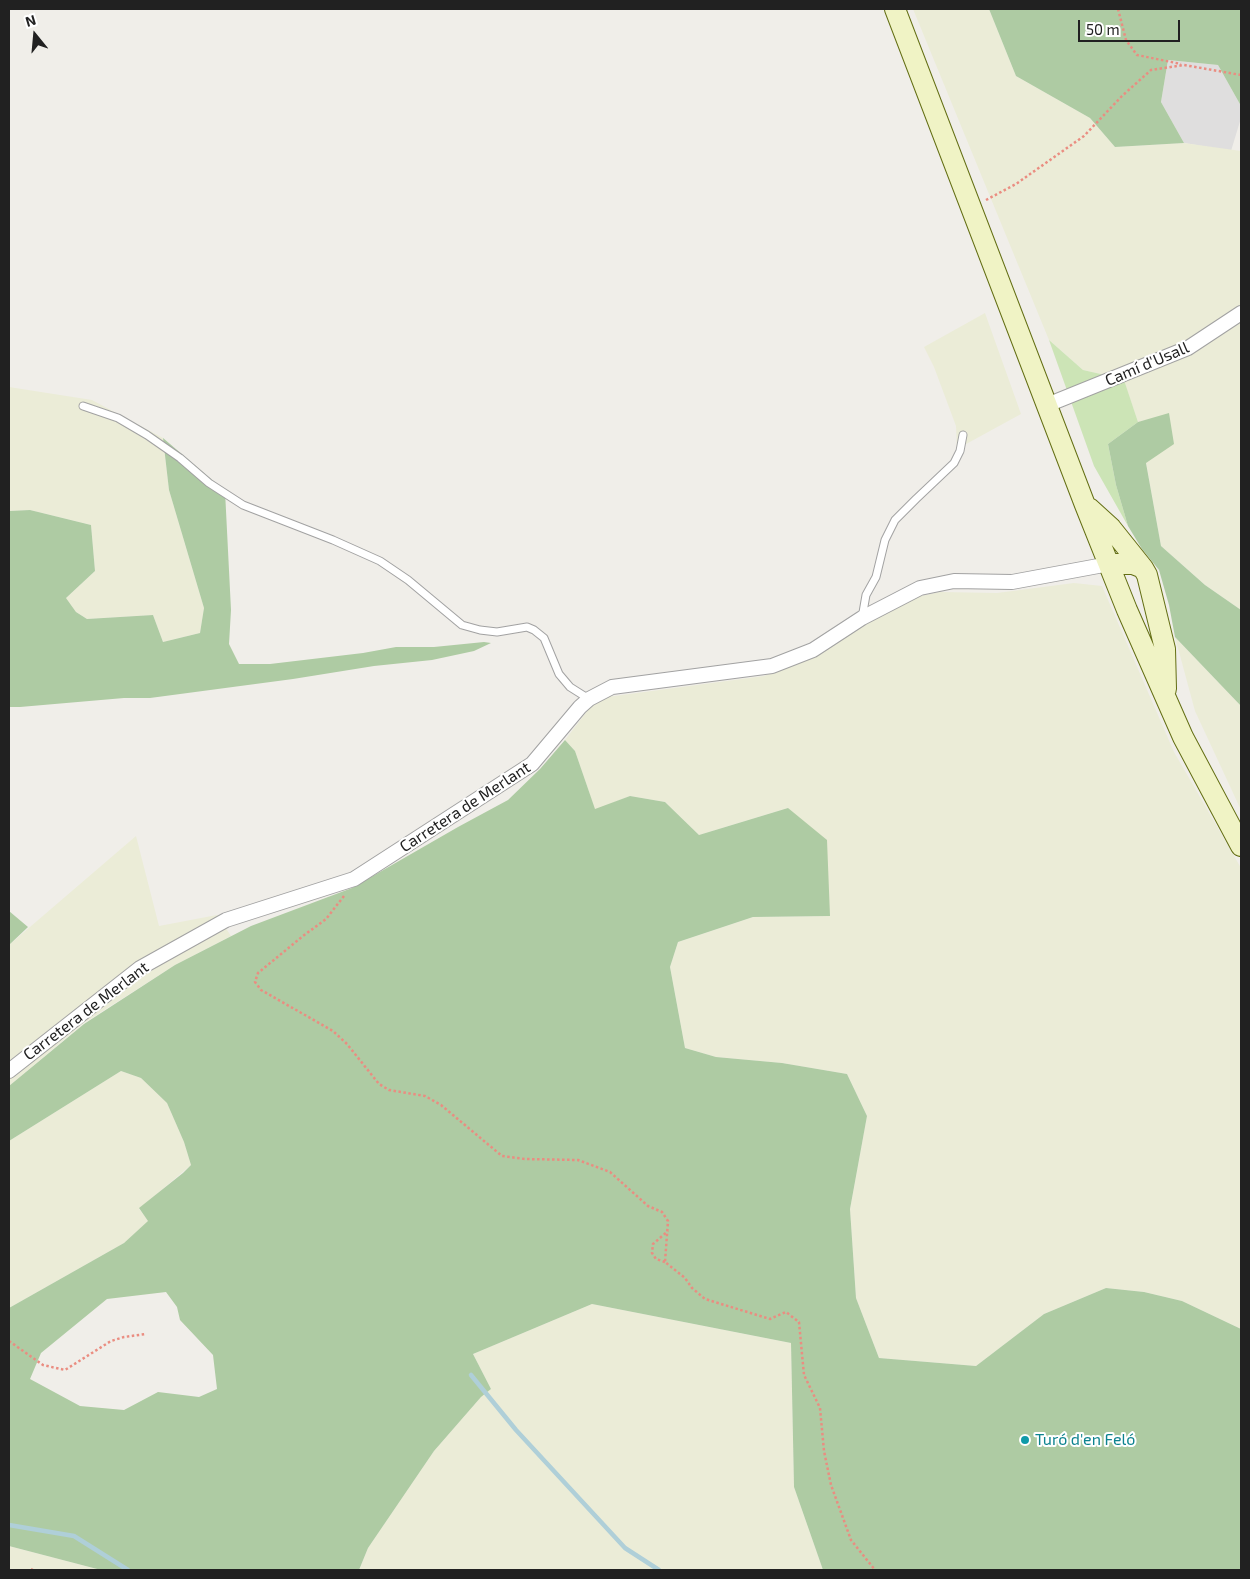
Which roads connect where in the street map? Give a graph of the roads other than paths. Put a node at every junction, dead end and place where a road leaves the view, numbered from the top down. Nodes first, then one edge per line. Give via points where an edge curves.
1 (895, 9) edge
2 (1241, 313) edge
3 (1047, 404) junction
4 (83, 406) dead end
5 (963, 435) dead end
6 (1085, 505) junction
7 (1109, 564) junction
8 (1143, 568) junction
9 (862, 618) junction
10 (589, 699) junction
11 (1166, 701) junction
12 (1241, 846) edge
13 (9, 1071) edge

1 - 3 main road
2 - 3 street, Camí d'Usall via 1188,348
3 - 6 main road
4 - 10 lane via 118,418 147,435 243,506 380,561 462,625 497,632 527,627 534,630 544,638 559,674 570,687
5 - 9 lane via 954,463 895,520 885,540 876,577 866,595
6 - 7 main road
6 - 8 main road via 1111,528
7 - 8 main road via 1132,564
7 - 9 street, Carretera de Merlant via 1012,582 954,581 920,588
7 - 11 main road
8 - 11 main road via 1165,649
9 - 10 street, Carretera de Merlant via 813,650 772,666 612,687
10 - 13 street, Carretera de Merlant via 532,764 362,874 226,920 140,968
11 - 12 main road

